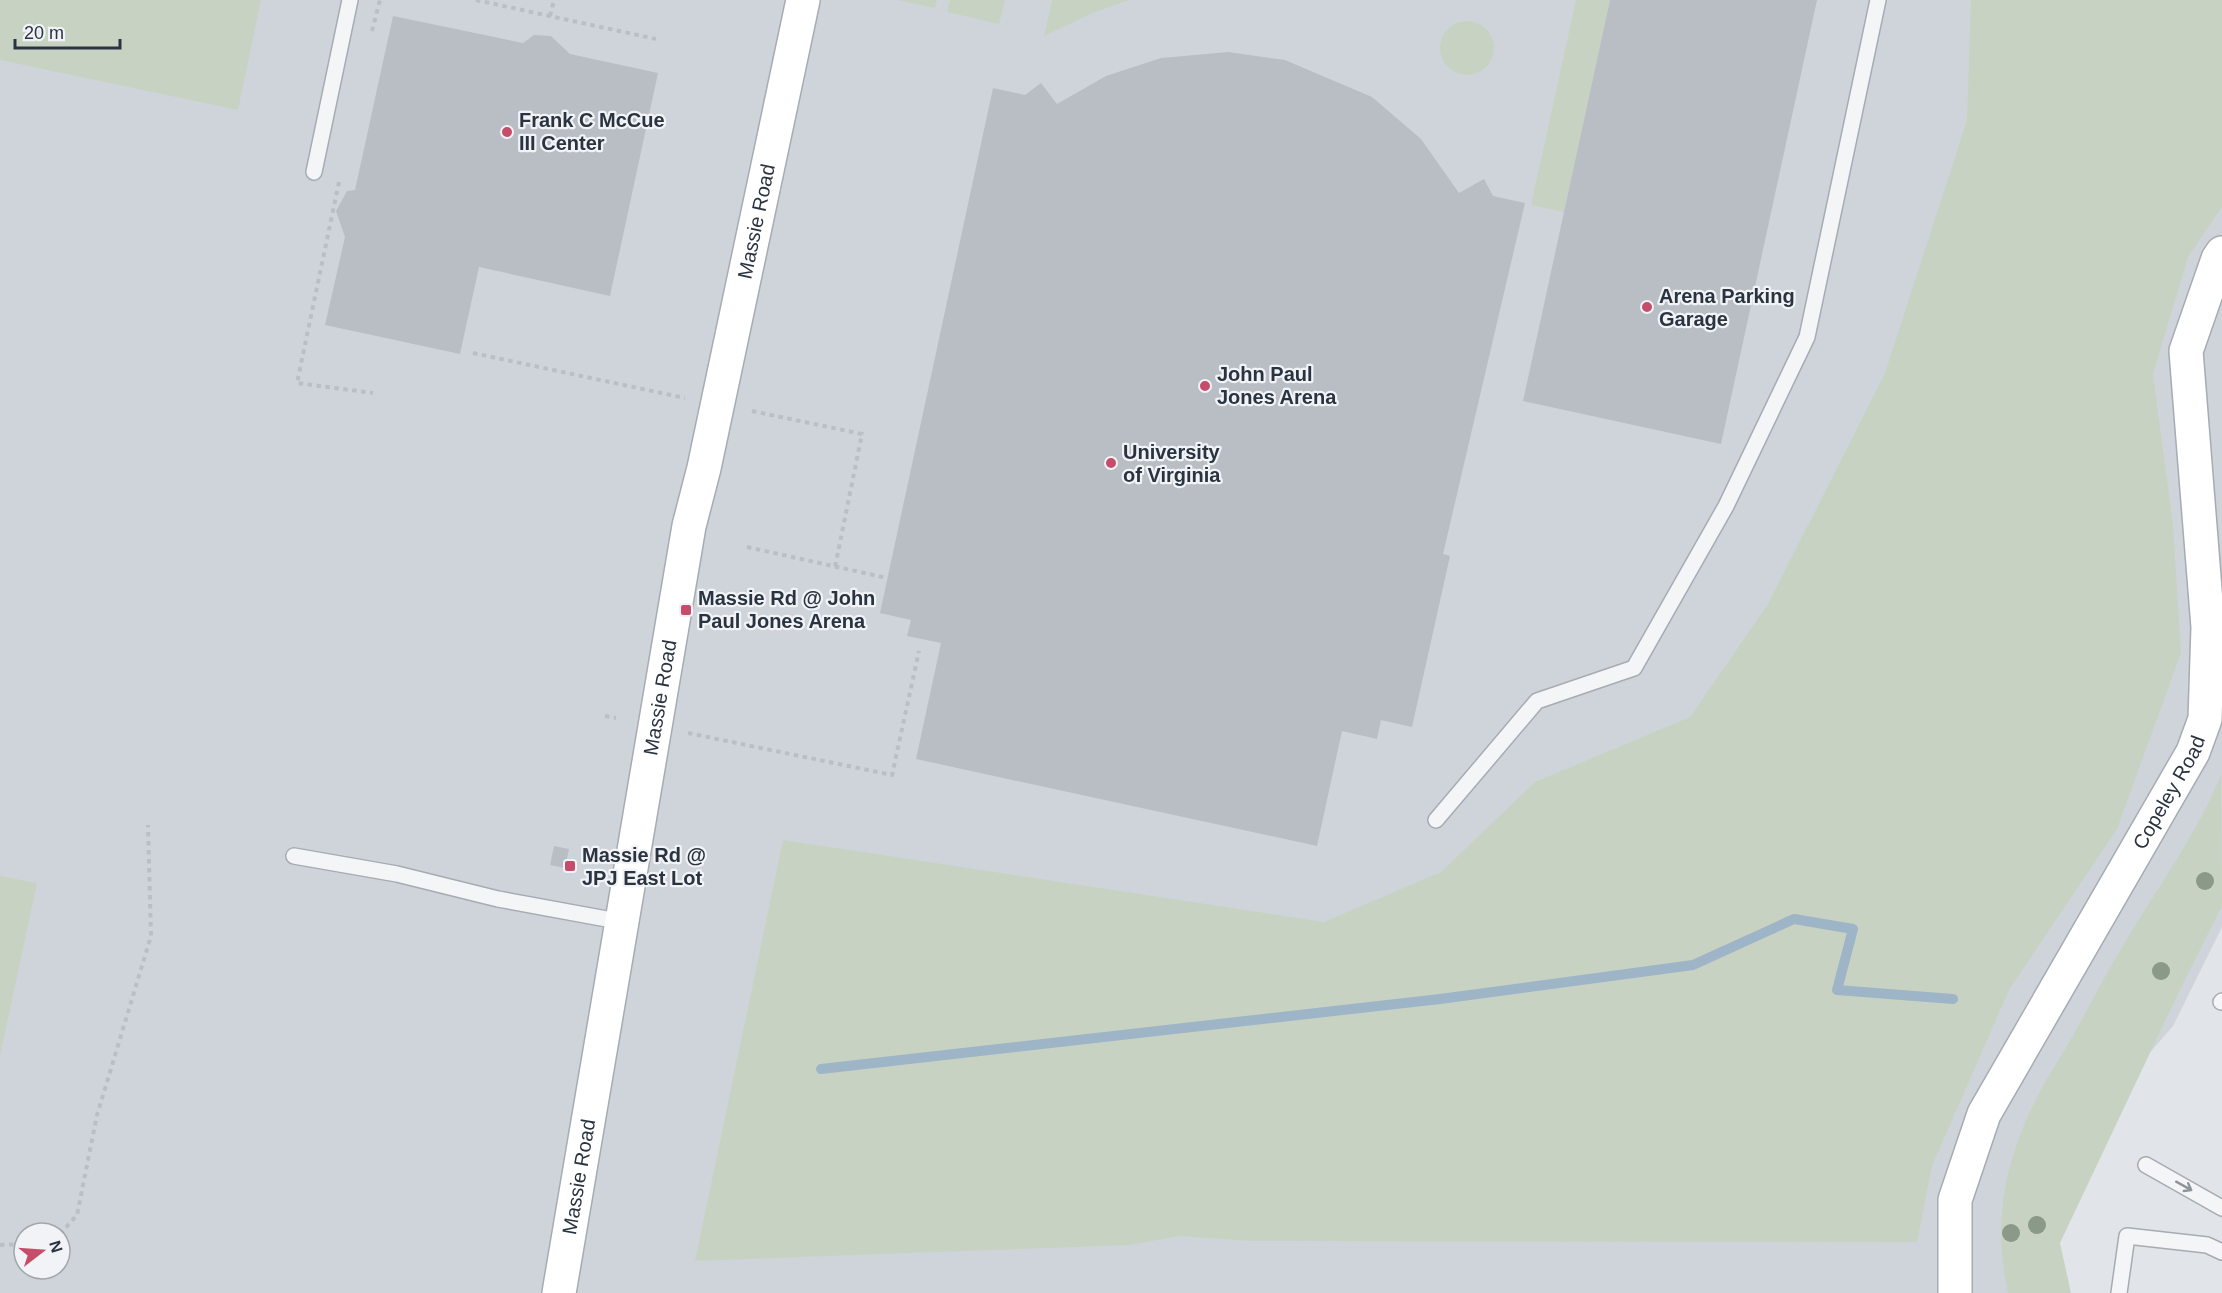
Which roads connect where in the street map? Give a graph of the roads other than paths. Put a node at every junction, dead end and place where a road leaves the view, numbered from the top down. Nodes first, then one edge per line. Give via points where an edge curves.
1 (350, 0) edge
2 (803, 0) edge
3 (1878, 0) edge
4 (314, 172) dead end
5 (2222, 252) edge
6 (1436, 820) dead end
7 (294, 856) dead end
8 (623, 922) junction
9 (2146, 1165) dead end
10 (2222, 1208) edge
11 (2222, 1252) edge
12 (559, 1293) edge
13 (1954, 1293) edge
14 (2120, 1293) edge

1 - 4 lane
2 - 8 street, Massie Road via 689,526
3 - 6 lane via 1807,337 1726,506 1634,668 1537,701
5 - 13 street, Copeley Road via 2186,351 2207,531 2205,719 2193,753 1983,1114 1955,1200
7 - 8 lane
8 - 12 street, Massie Road
9 -> 10 lane
11 - 14 lane via 2207,1245 2125,1229

